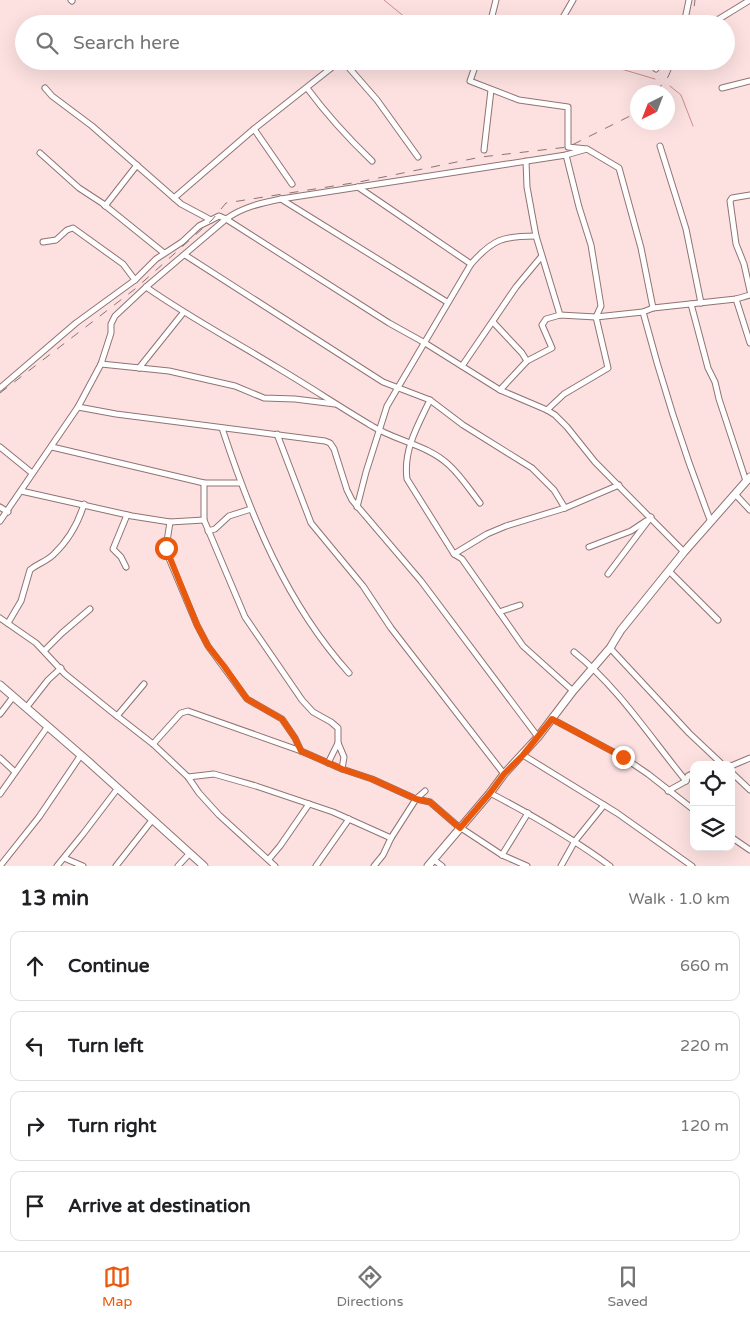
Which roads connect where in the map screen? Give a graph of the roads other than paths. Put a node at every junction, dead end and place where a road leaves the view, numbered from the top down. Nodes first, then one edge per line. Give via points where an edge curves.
1 (496, 0) edge
2 (573, 0) edge
3 (689, 0) edge
4 (750, 0) edge
5 (492, 15) edge
6 (564, 15) edge
7 (686, 15) edge
8 (725, 15) edge
9 (330, 70) edge
10 (349, 70) edge
11 (474, 70) edge
12 (750, 81) edge
13 (45, 88) dead end
14 (307, 88) junction
15 (722, 88) dead end
16 (491, 90) junction
17 (254, 128) junction
18 (660, 146) dead end
19 (484, 150) dead end
20 (586, 150) junction
21 (40, 153) dead end
22 (566, 154) junction
23 (418, 157) dead end
24 (372, 161) dead end
25 (526, 161) junction
26 (137, 165) junction
27 (292, 184) dead end
28 (358, 187) junction
29 (750, 195) edge
30 (174, 198) junction
31 (281, 199) junction
32 (105, 206) junction
33 (226, 219) junction
34 (211, 220) junction
35 (536, 236) junction
36 (43, 242) dead end
37 (164, 253) junction
38 (185, 255) junction
39 (541, 257) junction
40 (471, 264) junction
41 (135, 280) junction
42 (146, 287) junction
43 (750, 293) edge
44 (736, 299) junction
45 (447, 302) junction
46 (701, 303) junction
47 (691, 304) junction
48 (653, 308) junction
49 (643, 312) junction
50 (183, 313) junction
51 (560, 315) junction
52 (596, 316) junction
53 (493, 322) junction
54 (425, 343) junction
55 (750, 343) edge
56 (527, 361) junction
57 (101, 364) junction
58 (462, 366) junction
59 (139, 368) junction
60 (399, 387) junction
61 (0, 388) edge
62 (500, 390) junction
63 (430, 400) junction
64 (336, 404) junction
65 (78, 407) junction
66 (548, 410) junction
67 (222, 428) junction
68 (380, 431) junction
69 (277, 434) junction
70 (410, 442) junction
71 (0, 447) edge
72 (52, 448) junction
73 (32, 473) junction
74 (748, 479) edge
75 (204, 483) junction
76 (240, 483) junction
77 (619, 485) junction
78 (21, 491) junction
79 (735, 494) junction
80 (480, 503) dead end
81 (84, 504) junction
82 (0, 507) edge
83 (357, 507) junction
84 (566, 508) junction
85 (251, 509) junction
86 (750, 510) edge
87 (8, 512) junction
88 (127, 515) junction
89 (651, 518) junction
90 (204, 520) junction
91 (0, 522) edge
92 (170, 522) junction
93 (711, 522) junction
94 (208, 531) junction
95 (589, 547) dead end
96 (684, 552) junction
97 (454, 554) junction
98 (126, 567) dead end
99 (669, 571) junction
100 (608, 574) dead end
101 (520, 604) dead end
102 (90, 609) dead end
103 (499, 612) junction
104 (0, 618) edge
105 (718, 620) dead end
106 (8, 623) junction
107 (610, 648) junction
108 (44, 651) junction
109 (574, 652) dead end
110 (593, 667) junction
111 (60, 668) junction
112 (349, 673) dead end
113 (144, 684) dead end
114 (0, 685) edge
115 (573, 691) junction
116 (13, 697) junction
117 (26, 708) junction
118 (0, 714) edge
119 (117, 716) junction
120 (552, 719) junction
121 (48, 726) junction
122 (538, 737) junction
123 (338, 743) junction
124 (153, 744) junction
125 (301, 751) junction
126 (82, 755) junction
127 (523, 755) junction
128 (0, 758) edge
129 (750, 758) edge
130 (719, 761) edge
131 (328, 763) junction
132 (735, 764) edge
133 (342, 769) junction
134 (15, 772) junction
135 (504, 774) junction
136 (690, 775) edge
137 (735, 776) edge
138 (188, 777) junction
139 (686, 781) junction
140 (118, 788) junction
141 (750, 790) edge
142 (425, 791) dead end
143 (668, 791) junction
144 (490, 793) junction
145 (0, 794) edge
146 (416, 799) junction
147 (309, 804) junction
148 (604, 804) junction
149 (690, 807) edge
150 (528, 813) junction
151 (153, 819) junction
152 (349, 819) junction
153 (461, 828) junction
154 (391, 838) junction
155 (735, 840) edge
156 (575, 841) junction
157 (750, 850) edge
158 (190, 853) junction
159 (502, 855) junction
160 (64, 858) junction
161 (269, 859) junction
162 (434, 860) junction
163 (0, 866) edge
164 (57, 866) edge
165 (83, 866) edge
166 (116, 866) edge
167 (178, 866) edge
168 (204, 866) edge
169 (275, 866) edge
170 (316, 866) edge
171 (374, 866) edge
172 (428, 866) edge
173 (442, 866) edge
174 (527, 866) edge
175 (561, 866) edge
176 (610, 866) edge
177 (692, 866) edge

1 - 5 street
2 - 6 street
3 - 7 street
4 - 8 street
9 - 14 street
10 - 23 street via 377,100
11 - 16 street via 470,81
12 - 15 street
13 - 26 street
14 - 17 street
14 - 24 street via 324,112
16 - 19 street
16 - 20 street via 519,100 568,107 568,148
17 - 27 street
17 - 30 street
18 - 46 street via 686,229
20 - 22 street
20 - 48 street via 619,168
21 - 32 street
22 - 25 street
22 - 52 street via 591,245 601,306
25 - 28 street
25 - 35 street
26 - 30 street
26 - 32 street
28 - 31 street
28 - 40 street
29 - 43 street via 730,201 736,244
30 - 34 street
31 - 33 street via 256,204
31 - 45 street
32 - 37 street
33 - 34 street via 219,216
33 - 38 street
33 - 54 street
34 - 37 street
35 - 39 street
35 - 40 street via 512,236 497,241 484,248
36 - 41 street via 56,240 73,228 123,264
37 - 41 street
38 - 42 street
38 - 60 street via 383,382
39 - 51 street
39 - 53 street
40 - 45 street
41 - 61 street via 76,323
42 - 50 street
42 - 57 street via 115,316
43 - 44 street
44 - 46 street
44 - 55 street
45 - 54 street
46 - 47 street
47 - 48 street
47 - 74 street via 708,368
48 - 49 street
49 - 52 street
49 - 93 street via 663,387
50 - 59 street
50 - 64 street
51 - 52 street
51 - 56 street via 546,319 542,325 552,348
52 - 66 street via 608,368 564,394
53 - 56 street
53 - 58 street
54 - 58 street
54 - 60 street
56 - 62 street
57 - 59 street
57 - 65 street
58 - 62 street
59 - 64 street via 169,371 235,386 264,398
60 - 63 street
60 - 68 street via 388,406
62 - 66 street
63 - 70 street
63 - 84 street via 532,468 554,490
64 - 68 street
65 - 67 street
65 - 72 street
66 - 77 street
67 - 69 street
67 - 76 street
68 - 70 street
68 - 83 street
69 - 83 street via 325,440 330,444
69 - 135 street via 311,522
70 - 80 street via 449,464
70 - 97 street via 405,469 407,479
71 - 73 street
72 - 73 street
72 - 75 street
73 - 78 street
74 - 79 street
75 - 76 street
75 - 90 street
76 - 85 street
77 - 84 street
77 - 89 street
78 - 81 street
78 - 87 street
79 - 86 street
79 - 93 street
81 - 88 street
81 - 106 street via 69,537 52,556 30,570 21,601
82 - 87 street
83 - 122 street via 422,581
84 - 97 street via 506,526
85 - 94 street via 229,516
85 - 112 street via 292,596
87 - 91 street
88 - 92 street
88 - 98 street via 113,549
89 - 95 street via 632,531
89 - 96 street
89 - 100 street
90 - 92 street
90 - 94 street
92 - 125 street via 168,556 208,646 247,699 282,719
93 - 96 street
94 - 123 street via 245,617 302,700 338,728
96 - 99 street
97 - 103 street via 462,559
99 - 105 street
99 - 107 street
101 - 103 street
102 - 108 street
103 - 115 street via 523,646
104 - 106 street
106 - 108 street
107 - 110 street
107 - 130 street
108 - 111 street
109 - 110 street
110 - 115 street
110 - 139 street
111 - 117 street
111 - 119 street
113 - 119 street
114 - 116 street
115 - 120 street
116 - 117 street
116 - 118 street
117 - 121 street
119 - 124 street
120 - 122 street
120 - 143 street via 623,757
121 - 126 street
121 - 134 street
122 - 127 street
123 - 131 street
123 - 133 street via 344,757
124 - 125 street via 181,713 188,711
124 - 138 street
125 - 131 street
126 - 140 street
126 - 163 street
127 - 135 street
127 - 148 street
128 - 134 street
129 - 132 street
131 - 133 street
133 - 146 street
134 - 145 street
135 - 144 street
136 - 139 street
137 - 141 street
138 - 147 street via 214,774
138 - 161 street via 219,815
139 - 143 street
140 - 151 street
140 - 160 street
142 - 146 street
143 - 149 street
144 - 150 street
144 - 153 street
146 - 153 street via 430,802
146 - 154 street
147 - 152 street
147 - 161 street
148 - 156 street
148 - 177 street
150 - 156 street
150 - 159 street
151 - 158 street
151 - 166 street
152 - 154 street
152 - 170 street
153 - 159 street
153 - 162 street
154 - 171 street via 384,855
155 - 157 street
156 - 175 street
156 - 176 street
158 - 167 street
158 - 168 street
159 - 174 street
160 - 164 street
160 - 165 street
161 - 169 street
162 - 172 street
162 - 173 street

